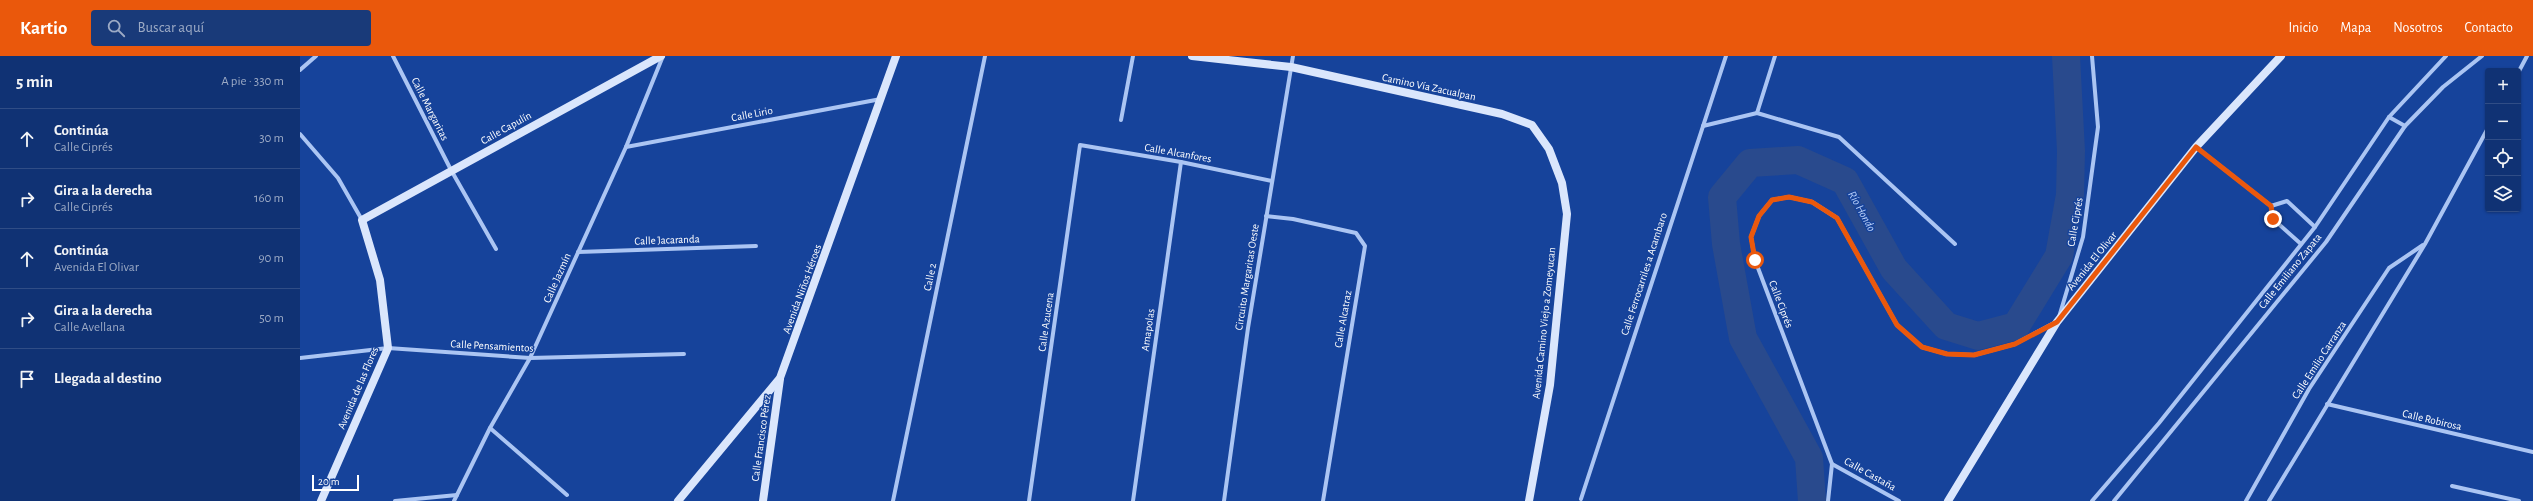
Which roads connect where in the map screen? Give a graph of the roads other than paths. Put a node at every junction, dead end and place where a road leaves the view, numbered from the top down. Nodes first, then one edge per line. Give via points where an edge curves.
1 (316, 56) edge
2 (393, 56) edge
3 (662, 56) edge
4 (896, 56) edge
5 (985, 56) edge
6 (1133, 56) edge
7 (1192, 56) edge
8 (1293, 56) edge
9 (1726, 56) edge
10 (1775, 56) edge
11 (2092, 56) edge
12 (2282, 56) edge
13 (2446, 56) edge
14 (2482, 56) edge
15 (2527, 56) edge
16 (1291, 67) junction
17 (2521, 68) edge
18 (300, 70) edge
19 (881, 99) junction
20 (1757, 113) junction
21 (2389, 118) junction
22 (1121, 120) dead end
23 (1703, 126) junction
24 (2404, 126) junction
25 (300, 134) edge
26 (2485, 134) edge
27 (1080, 145) joint
28 (626, 147) junction
29 (2196, 147) junction
30 (1549, 149) joint
31 (1181, 162) junction
32 (451, 170) junction
33 (1272, 180) junction
34 (2271, 206) junction
35 (1266, 216) junction
36 (362, 220) junction
37 (2315, 226) junction
38 (1955, 244) dead end
39 (2301, 244) junction
40 (2425, 244) junction
41 (756, 246) dead end
42 (496, 249) dead end
43 (578, 252) junction
44 (2057, 322) junction
45 (388, 348) junction
46 (684, 354) dead end
47 (300, 358) edge
48 (530, 358) junction
49 (780, 378) junction
50 (2326, 404) junction
51 (490, 428) junction
52 (2533, 452) edge
53 (1832, 464) junction
54 (2452, 486) dead end
55 (457, 495) junction
56 (567, 495) dead end
57 (1581, 499) dead end
58 (321, 501) edge
59 (395, 501) edge
60 (454, 501) edge
61 (678, 501) edge
62 (763, 501) edge
63 (894, 501) edge
64 (1029, 501) edge
65 (1132, 501) edge
66 (1224, 501) edge
67 (1323, 501) edge
68 (1529, 501) edge
69 (1828, 501) edge
70 (1899, 501) edge
71 (1948, 501) edge
72 (2092, 501) edge
73 (2114, 501) edge
74 (2246, 501) edge
75 (2269, 501) edge
76 (2519, 501) edge

1 - 18 street
2 - 32 street, Calle Margaritas
3 - 28 street, Calle Jazmín
3 - 32 street, Calle Capulín
4 - 19 street, Avenida Niños Héroes
5 - 63 street, Calle 2
6 - 22 street
7 - 16 street, Camino Vía Zacualpan
8 - 16 street, Circuito Margaritas Oeste
9 - 23 street, Calle Ferrocarriles a Acambaro
10 - 20 street
11 - 44 street, Calle Ciprés via 2098,127 2083,237
12 - 29 street, Avenida El Olivar
13 - 21 street, Calle Emiliano Zapata
14 - 24 street, Calle Emiliano Zapata via 2443,87
15 - 17 street
16 - 30 street, Camino Vía Zacualpan via 1502,114 1532,125
16 - 33 street, Circuito Margaritas Oeste
19 - 28 street, Calle Lirio
19 - 49 street, Avenida Niños Héroes
20 - 23 street
20 - 38 street via 1839,137
21 - 24 street
21 - 37 street, Calle Emiliano Zapata
23 - 57 street, Calle Ferrocarriles a Acambaro
24 - 73 street, Calle Emiliano Zapata via 2326,242
25 - 36 street, Avenida de las Flores via 338,178
26 - 40 street
27 - 31 street, Calle Alcanfores
27 - 64 street, Calle Azucena
28 - 43 street, Calle Jazmín
29 - 34 street
29 - 44 street, Avenida El Olivar
30 - 68 street, Avenida Camino Viejo a Zomeyucan via 1562,183 1567,214 1550,385
31 - 33 street, Calle Alcanfores
31 - 65 street, Amapolas
32 - 36 street, Calle Capulín
32 - 42 street, Calle Margaritas
33 - 35 street, Circuito Margaritas Oeste
34 - 37 street via 2287,201
34 - 39 street via 2273,219
35 - 66 street, Circuito Margaritas Oeste
35 - 67 street, Calle Alcatraz via 1294,219 1356,233 1365,246
36 - 45 street, Avenida de las Flores via 380,280
37 - 39 street, Calle Emiliano Zapata
39 - 72 street, Calle Emiliano Zapata via 2159,423
40 - 50 street
40 - 74 street, Calle Emilio Carranza via 2389,268 2309,389
41 - 43 street, Calle Jacaranda
43 - 48 street, Calle Jazmín
44 - 53 street, Calle Ciprés via 2015,344 1974,355 1947,354 1922,347 1897,325 1837,218 1812,202 1789,197 1772,200 1759,216 1751,237 1755,260
44 - 71 street, Avenida El Olivar
45 - 47 street, Calle Pensamientos
45 - 48 street, Calle Pensamientos
45 - 58 street, Avenida de las Flores
46 - 48 street, Calle Pensamientos
48 - 51 street, Calle Jazmín
49 - 61 street, Avenida Niños Héroes
49 - 62 street, Calle Francisco Pérez
50 - 52 street, Calle Robirosa
50 - 75 street
51 - 55 street, Calle Jazmín
51 - 56 street
53 - 69 street, Calle Ciprés
53 - 70 street, Calle Castaña
54 - 76 street
55 - 59 street
55 - 60 street, Calle Jazmín

